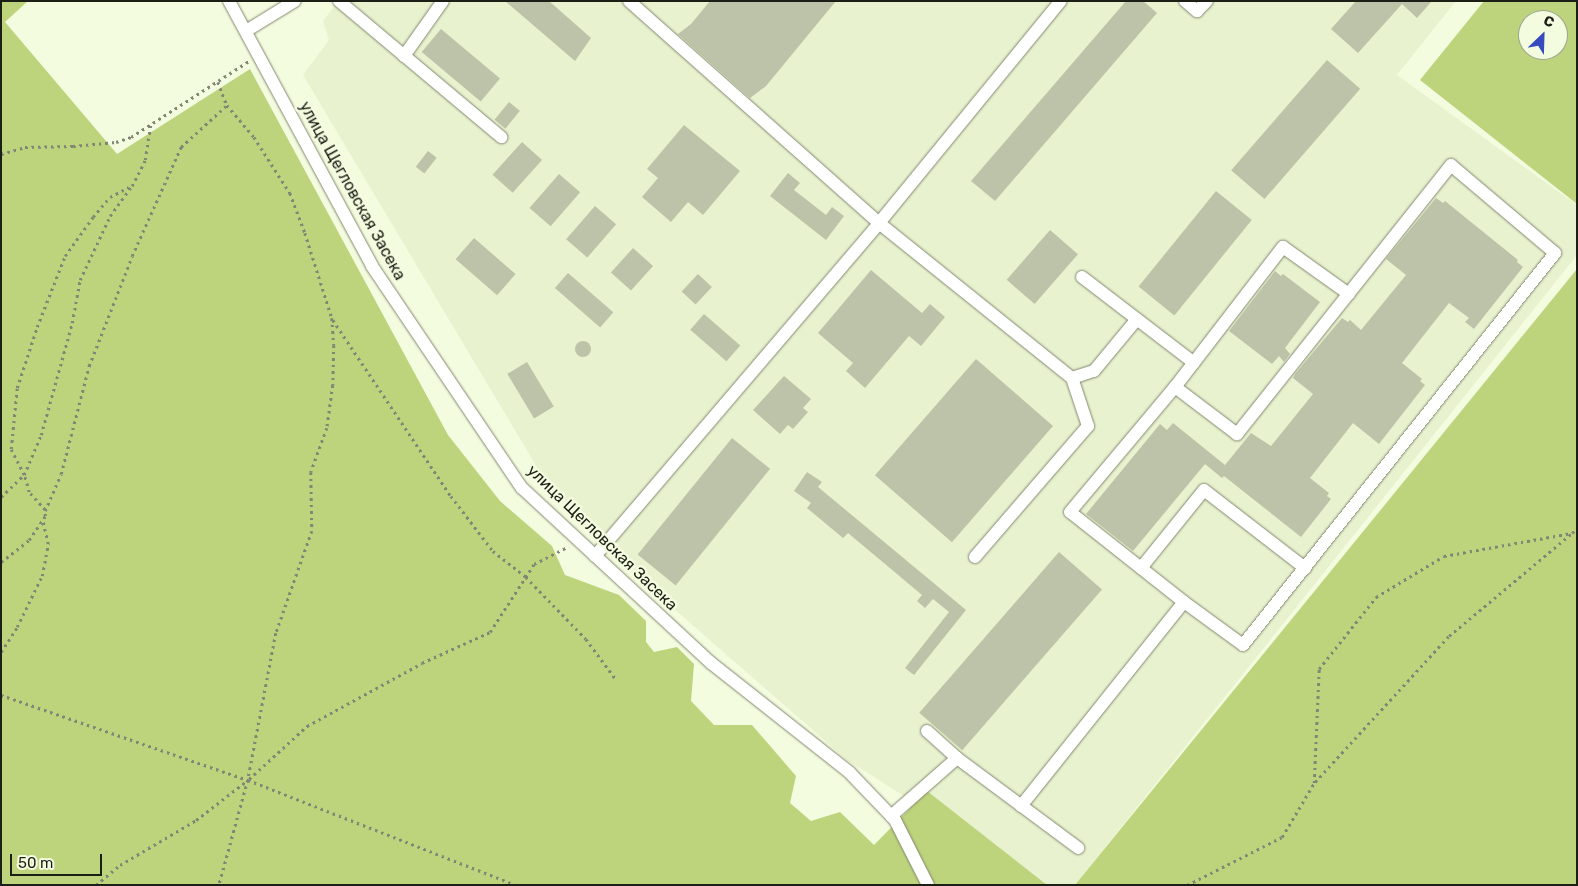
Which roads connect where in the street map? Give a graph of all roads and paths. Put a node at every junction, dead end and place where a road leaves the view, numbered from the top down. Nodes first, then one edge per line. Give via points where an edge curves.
1 (229, 1) edge
2 (294, 1) edge
3 (340, 1) edge
4 (443, 1) edge
5 (629, 1) edge
6 (1061, 1) edge
7 (1186, 1) edge
8 (1207, 1) edge
9 (246, 31) junction
10 (258, 55) junction
11 (404, 56) junction
12 (218, 82) junction
13 (226, 105) junction
14 (151, 124) junction
15 (501, 137) dead end
16 (1, 154) edge
17 (132, 186) junction
18 (879, 223) junction
19 (1082, 277) dead end
20 (1349, 294) junction
21 (332, 318) junction
22 (1136, 319) junction
23 (1194, 362) junction
24 (1072, 378) junction
25 (1175, 387) junction
26 (24, 475) junction
27 (1, 497) edge
28 (45, 511) junction
29 (42, 520) junction
30 (1577, 529) edge
31 (1572, 533) junction
32 (579, 541) junction
33 (595, 556) junction
34 (975, 557) dead end
35 (1, 562) edge
36 (1142, 568) junction
37 (1305, 568) junction
38 (526, 577) junction
39 (1184, 602) junction
40 (1, 652) edge
41 (615, 678) dead end
42 (1, 695) edge
43 (927, 731) dead end
44 (957, 758) junction
45 (248, 780) junction
46 (1314, 783) junction
47 (1021, 806) junction
48 (891, 816) junction
49 (1078, 848) dead end
50 (96, 885) edge
51 (219, 885) edge
52 (516, 885) edge
53 (928, 885) edge
54 (1188, 885) edge

1 - 9 street, улица Щегловская Засека via 235,20
2 - 9 street
3 - 11 street
4 - 11 street
5 - 18 street
6 - 18 street
7 - 8 street via 1197,11
9 - 10 street, улица Щегловская Засека
10 - 12 path
10 - 32 street, улица Щегловская Засека via 372,266 522,488
11 - 15 street
12 - 13 path
12 - 14 path
13 - 21 path via 254,137 290,193
13 - 28 path via 181,147 132,256 90,366 61,474
14 - 16 path via 116,142 25,147
14 - 17 path via 145,160
17 - 26 path via 110,216 80,280 72,323 41,435
17 - 26 path via 110,198 65,256 38,327 17,388 11,449
18 - 24 street
18 - 33 street
19 - 22 street
20 - 23 street via 1283,247
20 - 25 street via 1237,434
20 - 37 street via 1451,165 1555,253
21 - 38 path via 451,496 493,551
21 - 45 path via 333,385 327,428 311,472 312,531 276,633
22 - 23 street
22 - 24 street via 1094,371
23 - 25 street
24 - 34 street via 1088,426
25 - 36 street via 1070,512
26 - 27 path
26 - 28 path via 29,492
28 - 29 path
29 - 35 path via 29,540
29 - 40 path via 48,544 42,576
30 - 31 path
31 - 46 path via 1449,636
31 - 46 path via 1444,556 1376,597 1319,669
32 - 33 street, улица Щегловская Засека
32 - 38 path via 534,564
33 - 48 street, улица Щегловская Засека via 711,664 849,772
36 - 37 street via 1204,490
36 - 39 street
37 - 39 street via 1243,645
38 - 41 path via 586,639
38 - 45 path via 490,632 422,663 307,726
39 - 47 street
42 - 45 path
43 - 44 street
44 - 47 street
44 - 48 street
45 - 50 path via 196,820 120,865
45 - 51 path
45 - 52 path
46 - 54 path via 1282,837
47 - 49 street
48 - 53 street, улица Щегловская Засека

